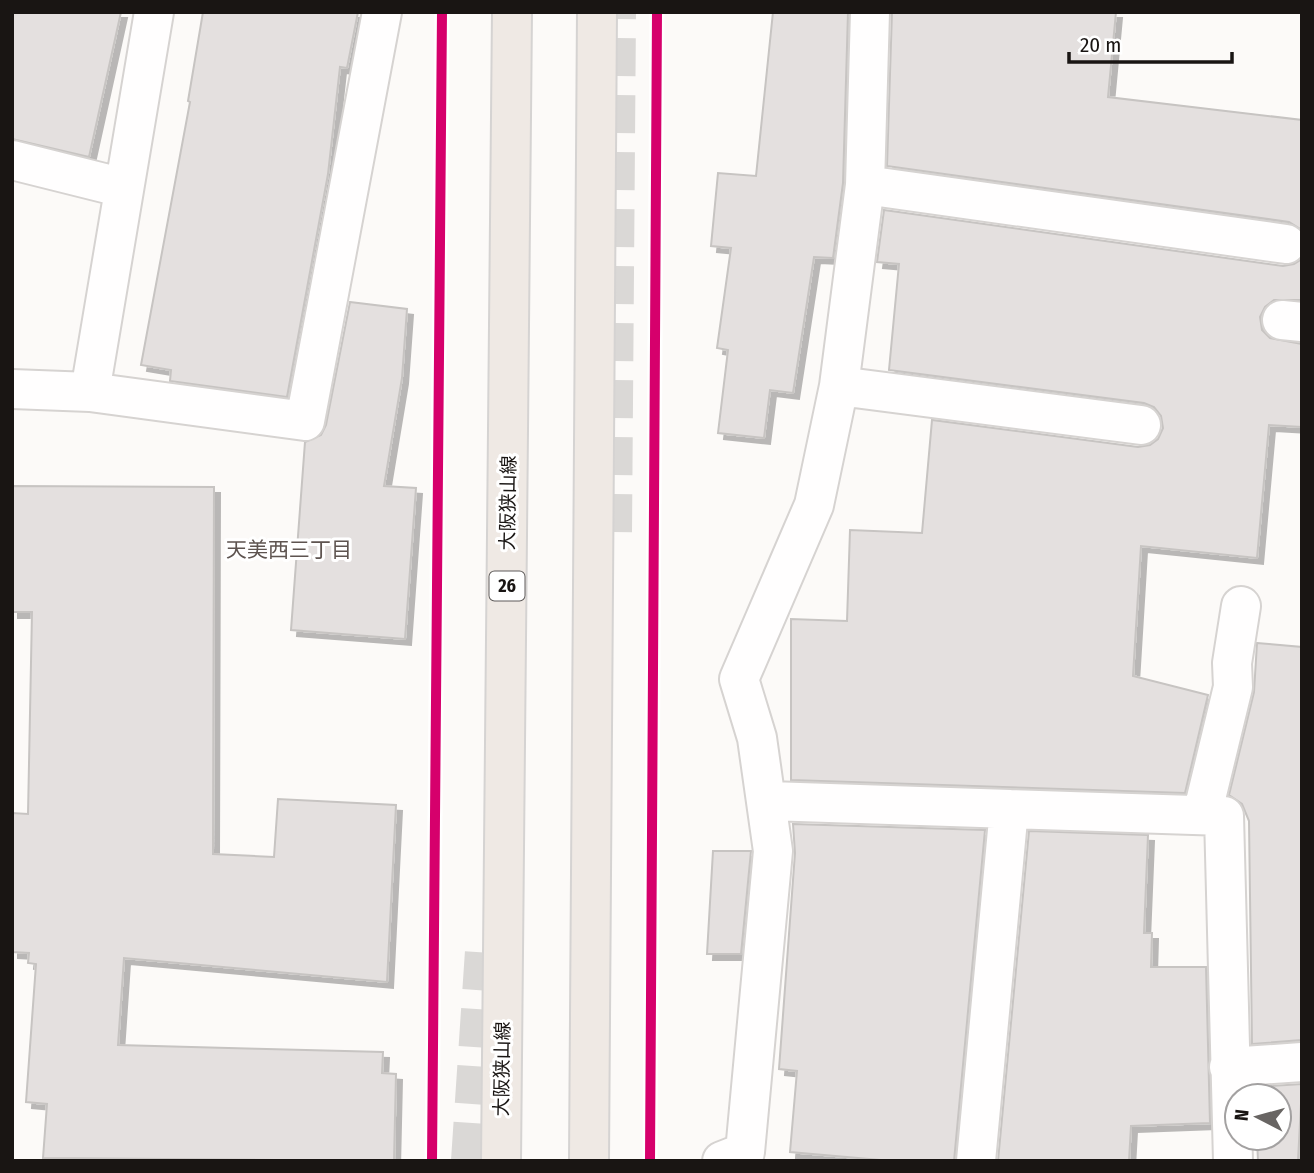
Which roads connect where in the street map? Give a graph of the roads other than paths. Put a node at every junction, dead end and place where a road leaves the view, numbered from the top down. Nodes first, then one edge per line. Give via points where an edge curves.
1 (154, 12) edge
2 (382, 12) edge
3 (512, 12) edge
4 (597, 12) edge
5 (870, 12) edge
6 (12, 160) edge
7 (865, 185) junction
8 (124, 188) junction
9 (1286, 244) dead end
10 (839, 387) junction
11 (12, 389) edge
12 (90, 392) junction
13 (1141, 425) dead end
14 (1241, 606) dead end
15 (769, 801) junction
16 (1009, 809) junction
17 (1202, 815) junction
18 (1302, 1062) edge
19 (1229, 1067) junction
20 (501, 1161) edge
21 (589, 1161) edge
22 (722, 1161) edge
23 (976, 1161) edge
24 (1233, 1161) edge

1 - 8 street
2 - 12 street via 305,421
3 - 20 main road, 大阪狭山線 / 26
4 - 21 main road
5 - 7 street
6 - 8 street
7 - 9 street
7 - 10 street
8 - 12 street
10 - 13 street
10 - 15 street via 814,505 739,679
11 - 12 street
14 - 17 street via 1233,687
15 - 16 street
15 - 22 street via 774,851 746,1152
16 - 17 street
16 - 23 street
17 - 19 street via 1224,816
18 - 19 street
19 - 24 street

